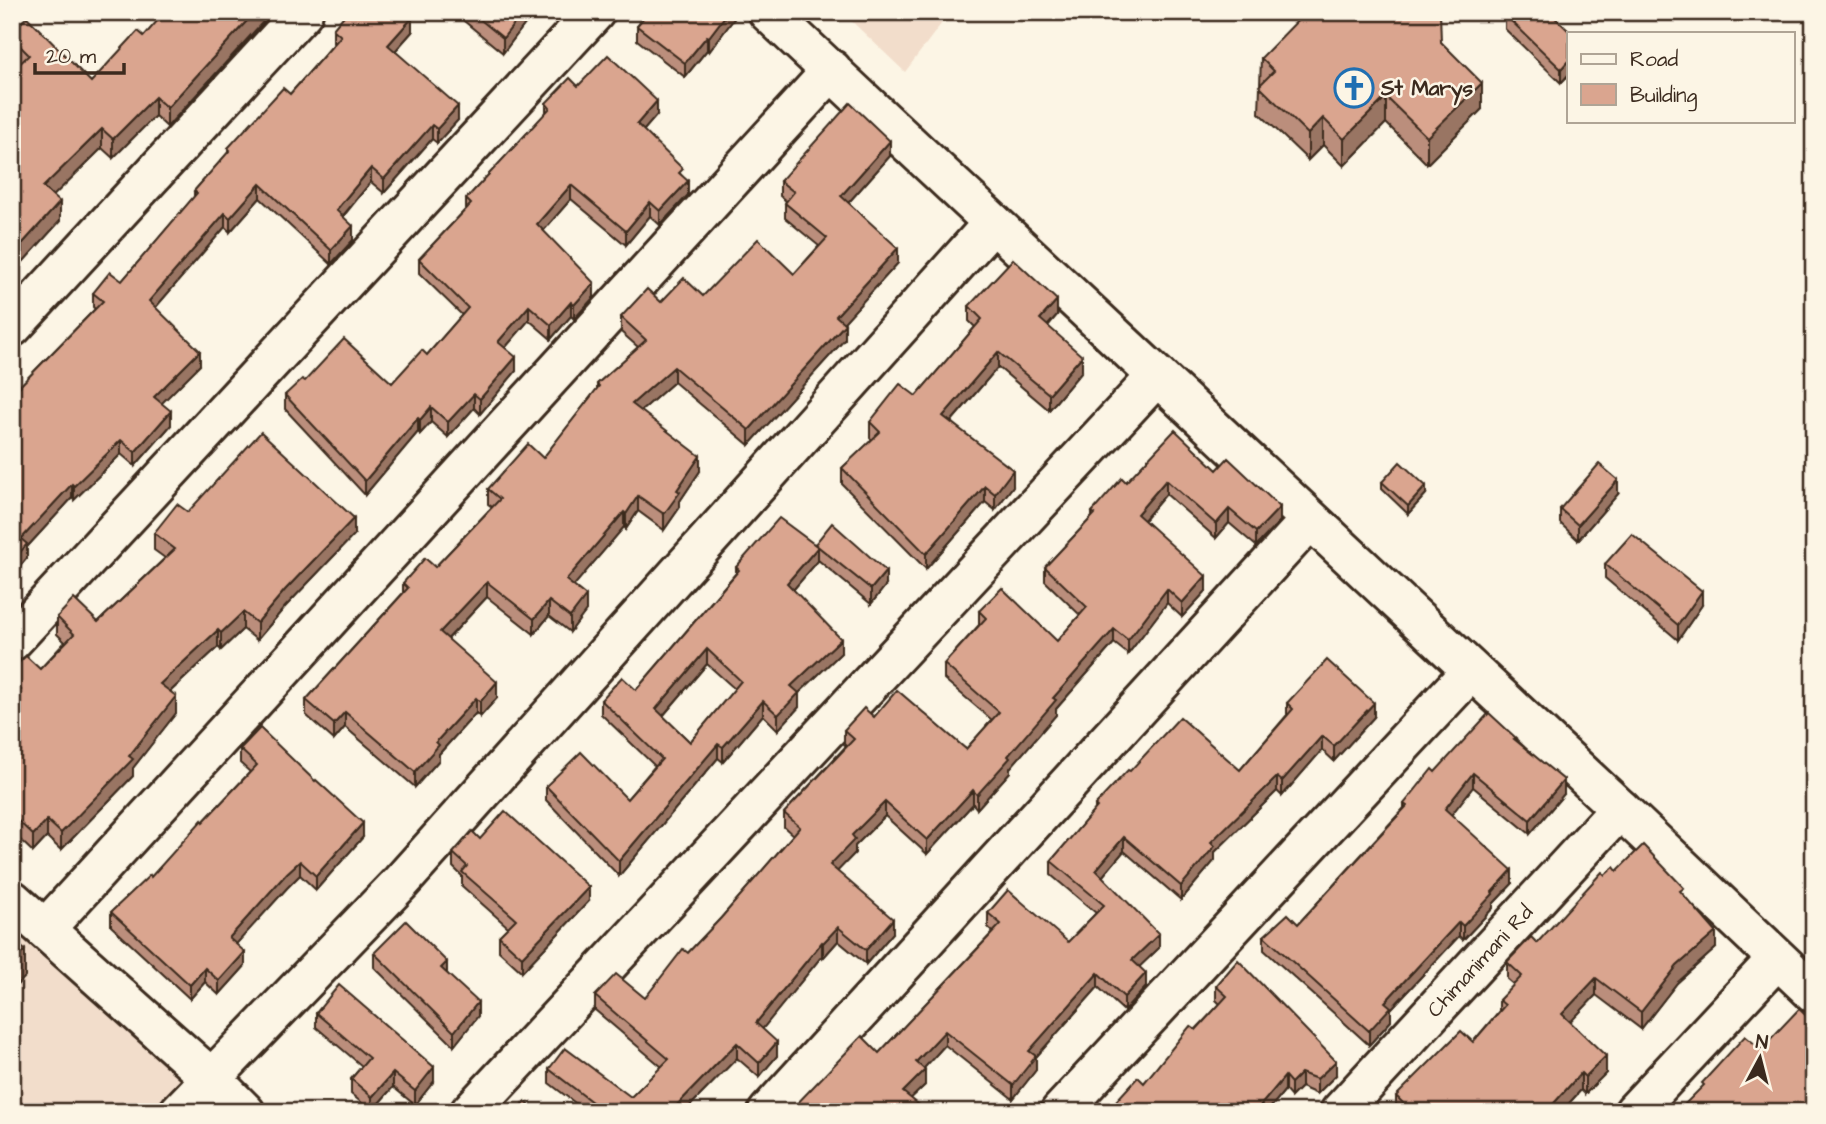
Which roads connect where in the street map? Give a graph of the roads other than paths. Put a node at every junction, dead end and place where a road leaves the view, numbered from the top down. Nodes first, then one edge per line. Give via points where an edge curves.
1 (303, 12) edge
2 (595, 12) edge
3 (768, 12) edge
4 (832, 70) junction
5 (993, 222) junction
6 (12, 327) edge
7 (1157, 376) junction
8 (1310, 520) junction
9 (12, 641) edge
10 (1471, 671) junction
11 (1620, 809) junction
12 (12, 900) edge
13 (45, 929) junction
14 (1777, 959) junction
15 (1814, 993) edge
16 (211, 1078) junction
17 (179, 1112) edge
18 (244, 1112) edge
19 (470, 1112) edge
20 (768, 1112) edge
21 (1060, 1112) edge
22 (1340, 1112) edge
23 (1634, 1112) edge

1 - 6 street
2 - 9 street
3 - 4 street
4 - 5 street
4 - 13 street
5 - 7 street
5 - 16 street via 401,882
7 - 8 street
7 - 19 street
8 - 10 street
8 - 20 street
10 - 11 street
10 - 21 street
11 - 14 street
11 - 22 street, Chimanimani Rd
12 - 13 street
13 - 16 street
14 - 15 street
14 - 23 street
16 - 17 street
16 - 18 street

